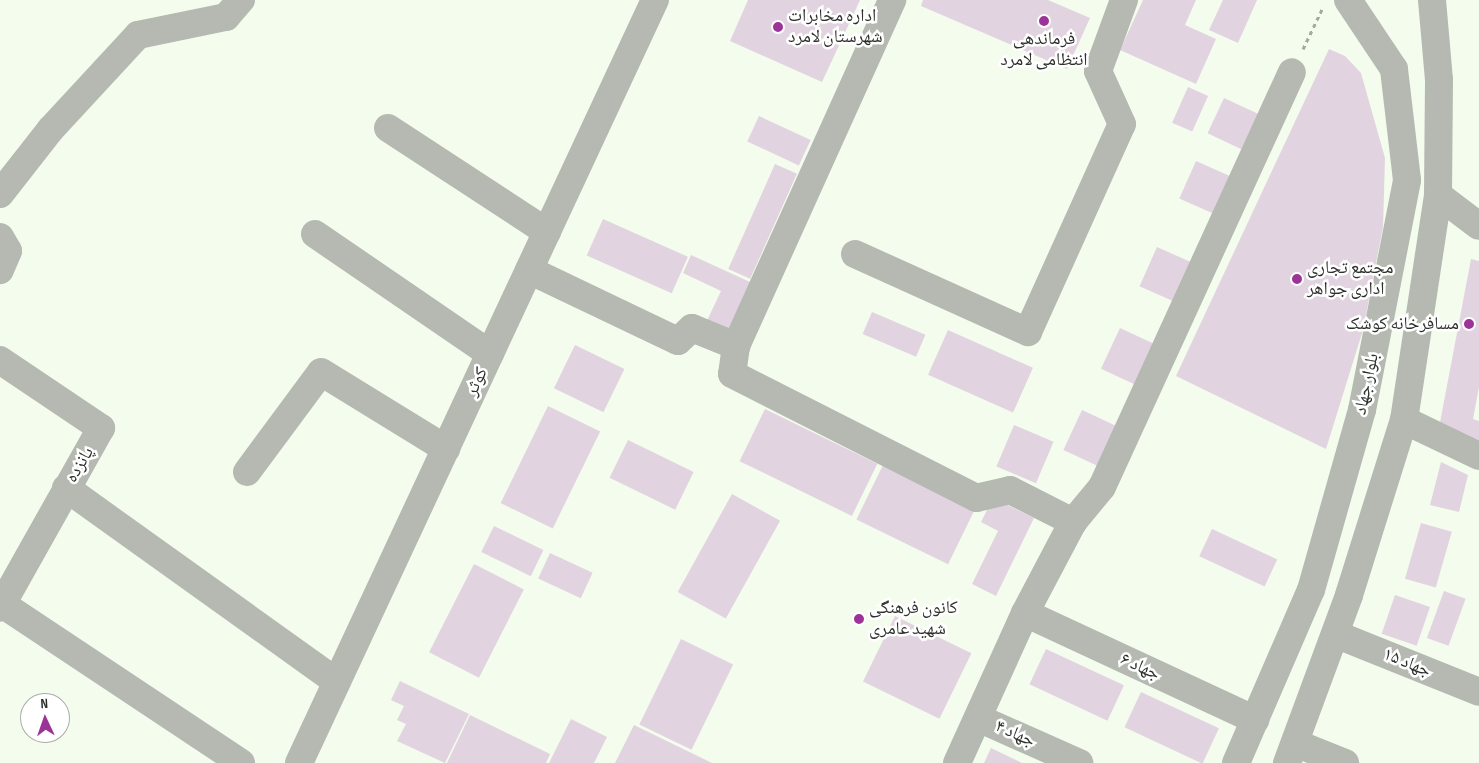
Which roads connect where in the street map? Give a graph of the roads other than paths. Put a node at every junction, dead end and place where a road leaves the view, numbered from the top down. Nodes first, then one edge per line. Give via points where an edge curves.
1 (241, 0) edge
2 (655, 0) edge
3 (892, 0) edge
4 (1124, 0) edge
5 (1348, 0) edge
6 (1432, 0) edge
7 (1292, 72) road end
8 (388, 128) dead end
9 (0, 194) edge
10 (1438, 195) junction
11 (1479, 226) edge
12 (547, 232) junction
13 (315, 234) dead end
14 (0, 237) edge
15 (855, 254) dead end
16 (0, 270) edge
17 (529, 270) junction
18 (736, 346) junction
19 (490, 354) junction
20 (0, 360) edge
21 (1404, 420) junction
22 (446, 449) junction
23 (1479, 456) edge
24 (247, 472) dead end
25 (66, 488) junction
26 (1073, 522) junction
27 (1, 606) edge
28 (1025, 613) junction
29 (1335, 634) junction
30 (337, 682) junction
31 (1479, 692) edge
32 (978, 718) junction
33 (1255, 720) junction
34 (1291, 753) edge
35 (241, 763) edge
36 (299, 763) edge
37 (956, 763) edge
38 (1079, 763) edge
39 (1236, 763) edge
40 (1345, 763) edge

1 - 9 street via 226,17 138,35 51,129
2 - 12 street, کوثر
3 - 18 street
4 - 15 street via 1098,71 1122,124 1028,332
5 - 33 street, بلوار جهاد via 1394,69 1407,180 1360,420 1311,590
6 - 10 street via 1439,80
7 - 26 street via 1102,487
8 - 12 street
10 - 11 street
10 - 21 street
12 - 17 street, کوثر
13 - 19 street
14 - 16 street via 8,251
17 - 18 street via 678,341 692,328
17 - 19 street, کوثر
18 - 26 street via 732,374 976,498 1010,490
19 - 22 street, کوثر
20 - 25 street, پانزده via 101,428
21 - 23 street
21 - 29 street
22 - 24 street via 321,372
22 - 30 street, کوثر
25 - 27 street, پانزده
25 - 30 street
26 - 28 street
27 - 35 street
28 - 32 street
28 - 33 street, جهاد ۶
29 - 31 street, جهاد ۱۵
29 - 34 street
30 - 36 street, کوثر
32 - 37 street
32 - 38 street, جهاد ۴
33 - 39 street, بلوار جهاد
34 - 40 street

